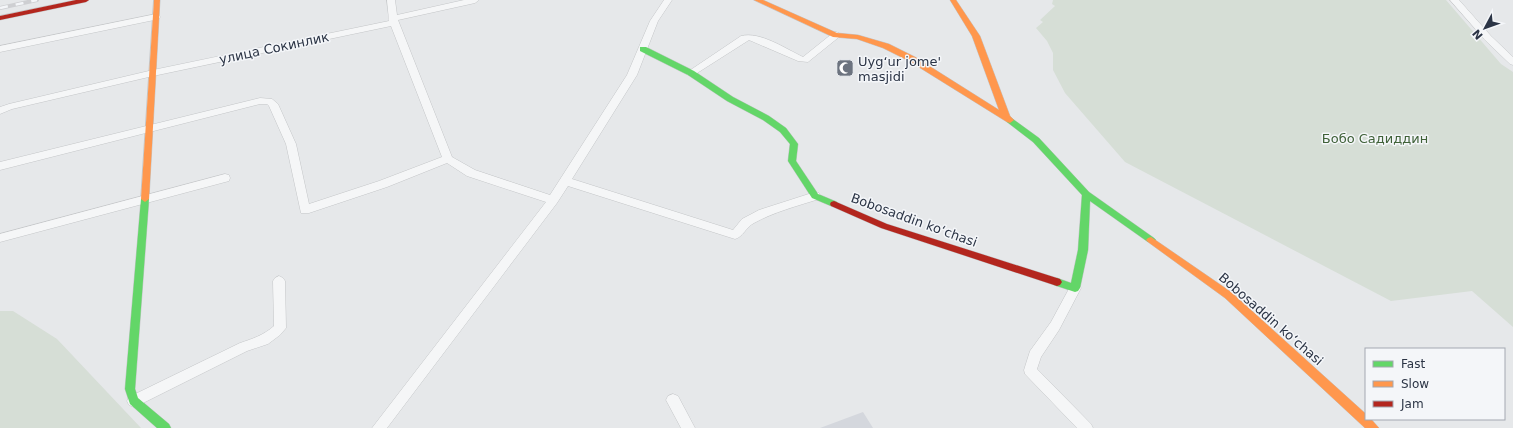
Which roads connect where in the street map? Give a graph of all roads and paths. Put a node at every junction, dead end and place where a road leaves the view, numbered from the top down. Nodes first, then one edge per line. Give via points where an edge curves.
1 (86, 0) edge
2 (157, 0) edge
3 (391, 0) edge
4 (475, 0) edge
5 (668, 0) edge
6 (757, 0) edge
7 (953, 0) edge
8 (1454, 0) edge
9 (156, 17) junction
10 (0, 18) edge
11 (394, 20) junction
12 (836, 35) junction
13 (643, 49) junction
14 (0, 50) edge
15 (1513, 62) edge
16 (153, 73) junction
17 (691, 73) junction
18 (0, 111) edge
19 (1006, 117) junction
20 (149, 128) junction
21 (448, 159) junction
22 (0, 166) edge
23 (225, 178) dead end
24 (565, 181) junction
25 (1086, 194) junction
26 (815, 196) junction
27 (145, 198) junction
28 (553, 200) junction
29 (0, 238) edge
30 (279, 281) dead end
31 (1075, 288) junction
32 (673, 400) dead end
33 (134, 401) junction
34 (165, 428) edge
35 (379, 428) edge
36 (688, 428) edge
37 (1086, 428) edge
38 (1373, 428) edge

1 - 10 street
2 - 9 street
3 - 11 street
4 - 11 street, улица Сокинлик
5 - 13 street via 654,21
6 - 12 street, Bobosaddin koʻchasi
7 - 19 street via 976,36
8 - 15 street
9 - 14 street
9 - 16 street
11 - 16 street, улица Сокинлик
11 - 21 street
12 - 17 street via 805,60 755,38 744,38
12 - 19 street, Bobosaddin koʻchasi via 886,46 912,59
13 - 17 street
13 - 24 street via 632,75
16 - 18 street, улица Сокинлик
16 - 20 street
17 - 26 street via 783,130 794,144 792,161
19 - 25 street, Bobosaddin koʻchasi via 1036,140
20 - 21 street via 269,101 273,104 291,144 305,210
20 - 22 street
20 - 27 street
21 - 28 street via 471,173
23 - 27 street
24 - 26 street via 735,235 746,222 763,213
24 - 28 street
25 - 31 street via 1083,250
25 - 38 street, Bobosaddin koʻchasi via 1228,295
26 - 31 street, Bobosaddin koʻchasi via 884,226
27 - 29 street
27 - 33 street via 130,389
28 - 35 street
30 - 33 street via 280,328 272,336
31 - 37 street via 1055,326 1035,355 1030,370
32 - 36 street
33 - 34 street

